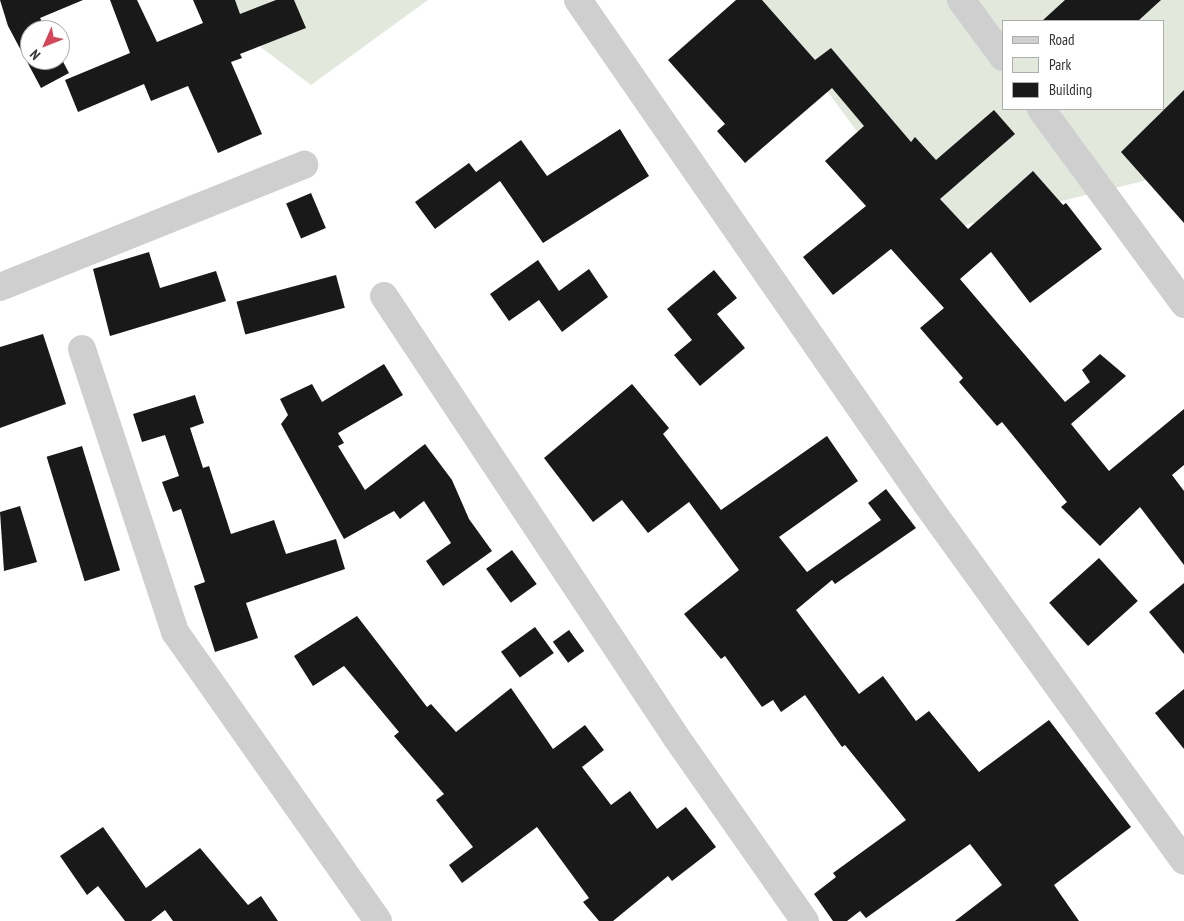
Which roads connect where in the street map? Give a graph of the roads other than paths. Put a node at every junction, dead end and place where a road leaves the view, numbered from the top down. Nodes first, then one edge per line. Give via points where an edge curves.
1 (578, 0) edge
2 (961, 0) edge
3 (1002, 56) edge
4 (1042, 110) edge
5 (304, 164) dead end
6 (0, 287) edge
7 (384, 296) dead end
8 (1184, 304) edge
9 (82, 349) dead end
10 (1184, 861) edge
11 (378, 921) edge
12 (805, 921) edge

1 - 10 street via 926,503
2 - 3 street
4 - 8 street
5 - 6 street
7 - 12 street via 676,737
9 - 11 street via 175,632

